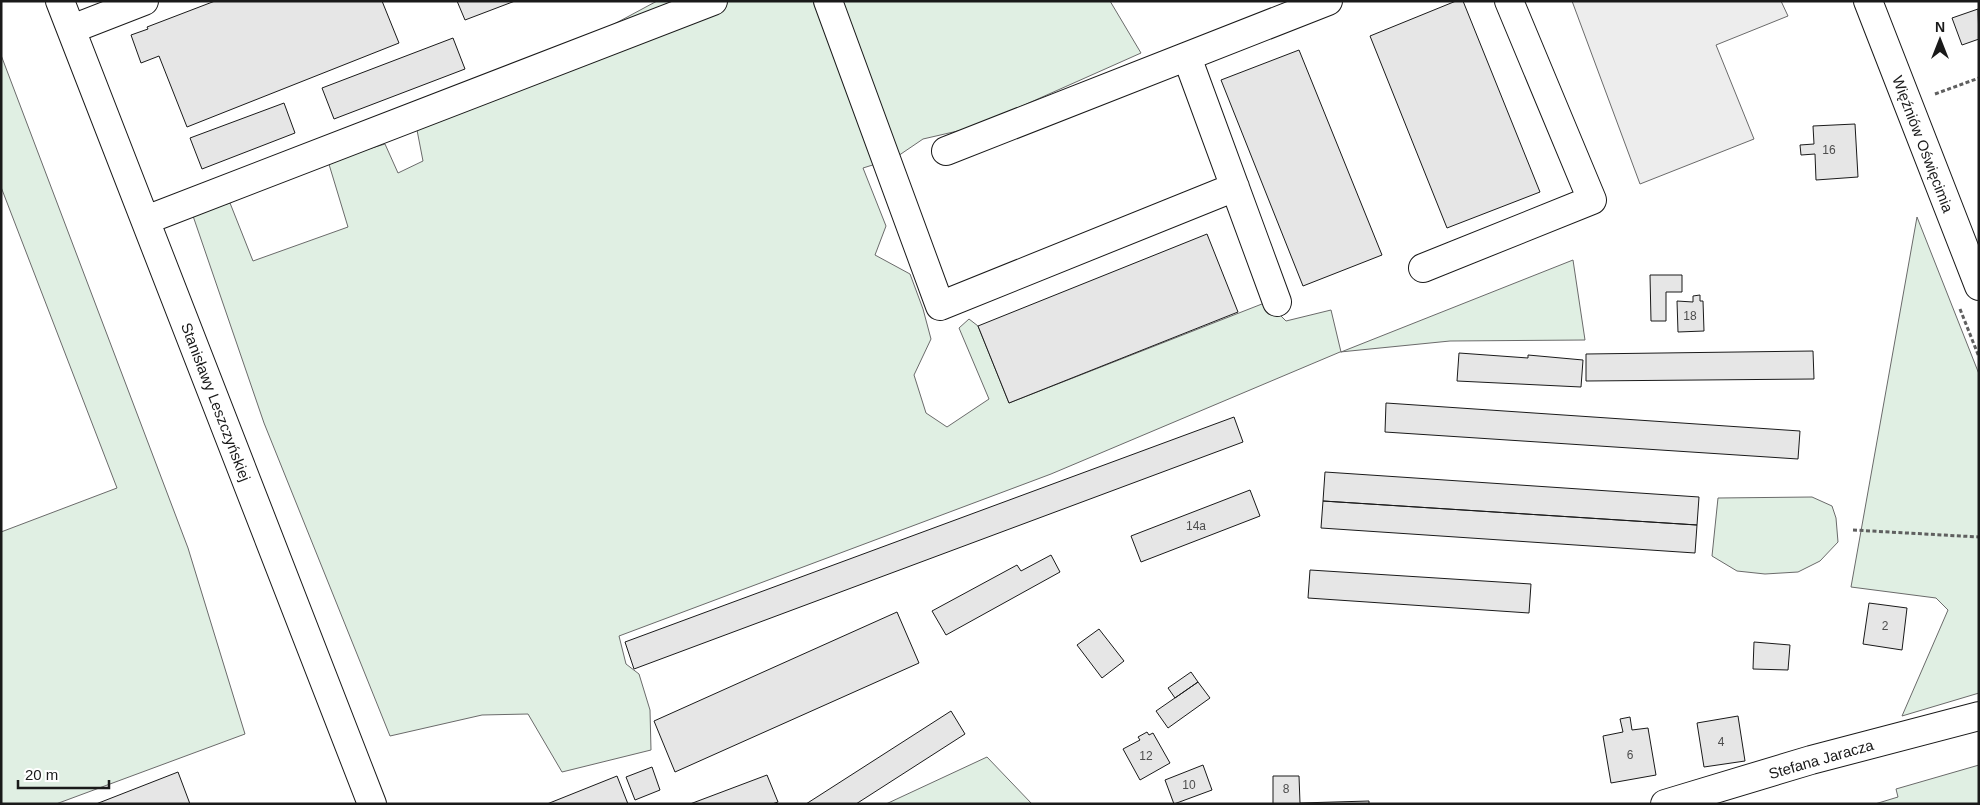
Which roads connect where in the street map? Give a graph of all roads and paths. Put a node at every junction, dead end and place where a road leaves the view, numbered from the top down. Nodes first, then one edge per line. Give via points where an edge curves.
1 (60, 1) edge
2 (144, 1) edge
3 (713, 1) edge
4 (828, 1) edge
5 (1328, 1) edge
6 (1509, 1) edge
7 (1868, 1) edge
8 (72, 29) junction
9 (1187, 57) junction
10 (1979, 78) edge
11 (1932, 94) dead end
12 (946, 151) dead end
13 (1235, 187) junction
14 (146, 220) junction
15 (1423, 268) dead end
16 (1979, 286) edge
17 (1277, 302) dead end
18 (1853, 530) dead end
19 (1979, 537) edge
20 (1979, 716) edge
21 (372, 804) edge
22 (1665, 804) edge

1 - 8 street, Stanisławy Leszczyńskiej
2 - 8 street
3 - 14 street
4 - 13 street via 940,306
5 - 9 street
6 - 15 street via 1592,200
7 - 16 street, Więźniów Oświęcimia
8 - 14 street, Stanisławy Leszczyńskiej
9 - 12 street
9 - 13 street
10 - 11 path
13 - 17 street
14 - 21 street, Stanisławy Leszczyńskiej
18 - 19 path
20 - 22 street, Stefana Jaracza via 1812,760

